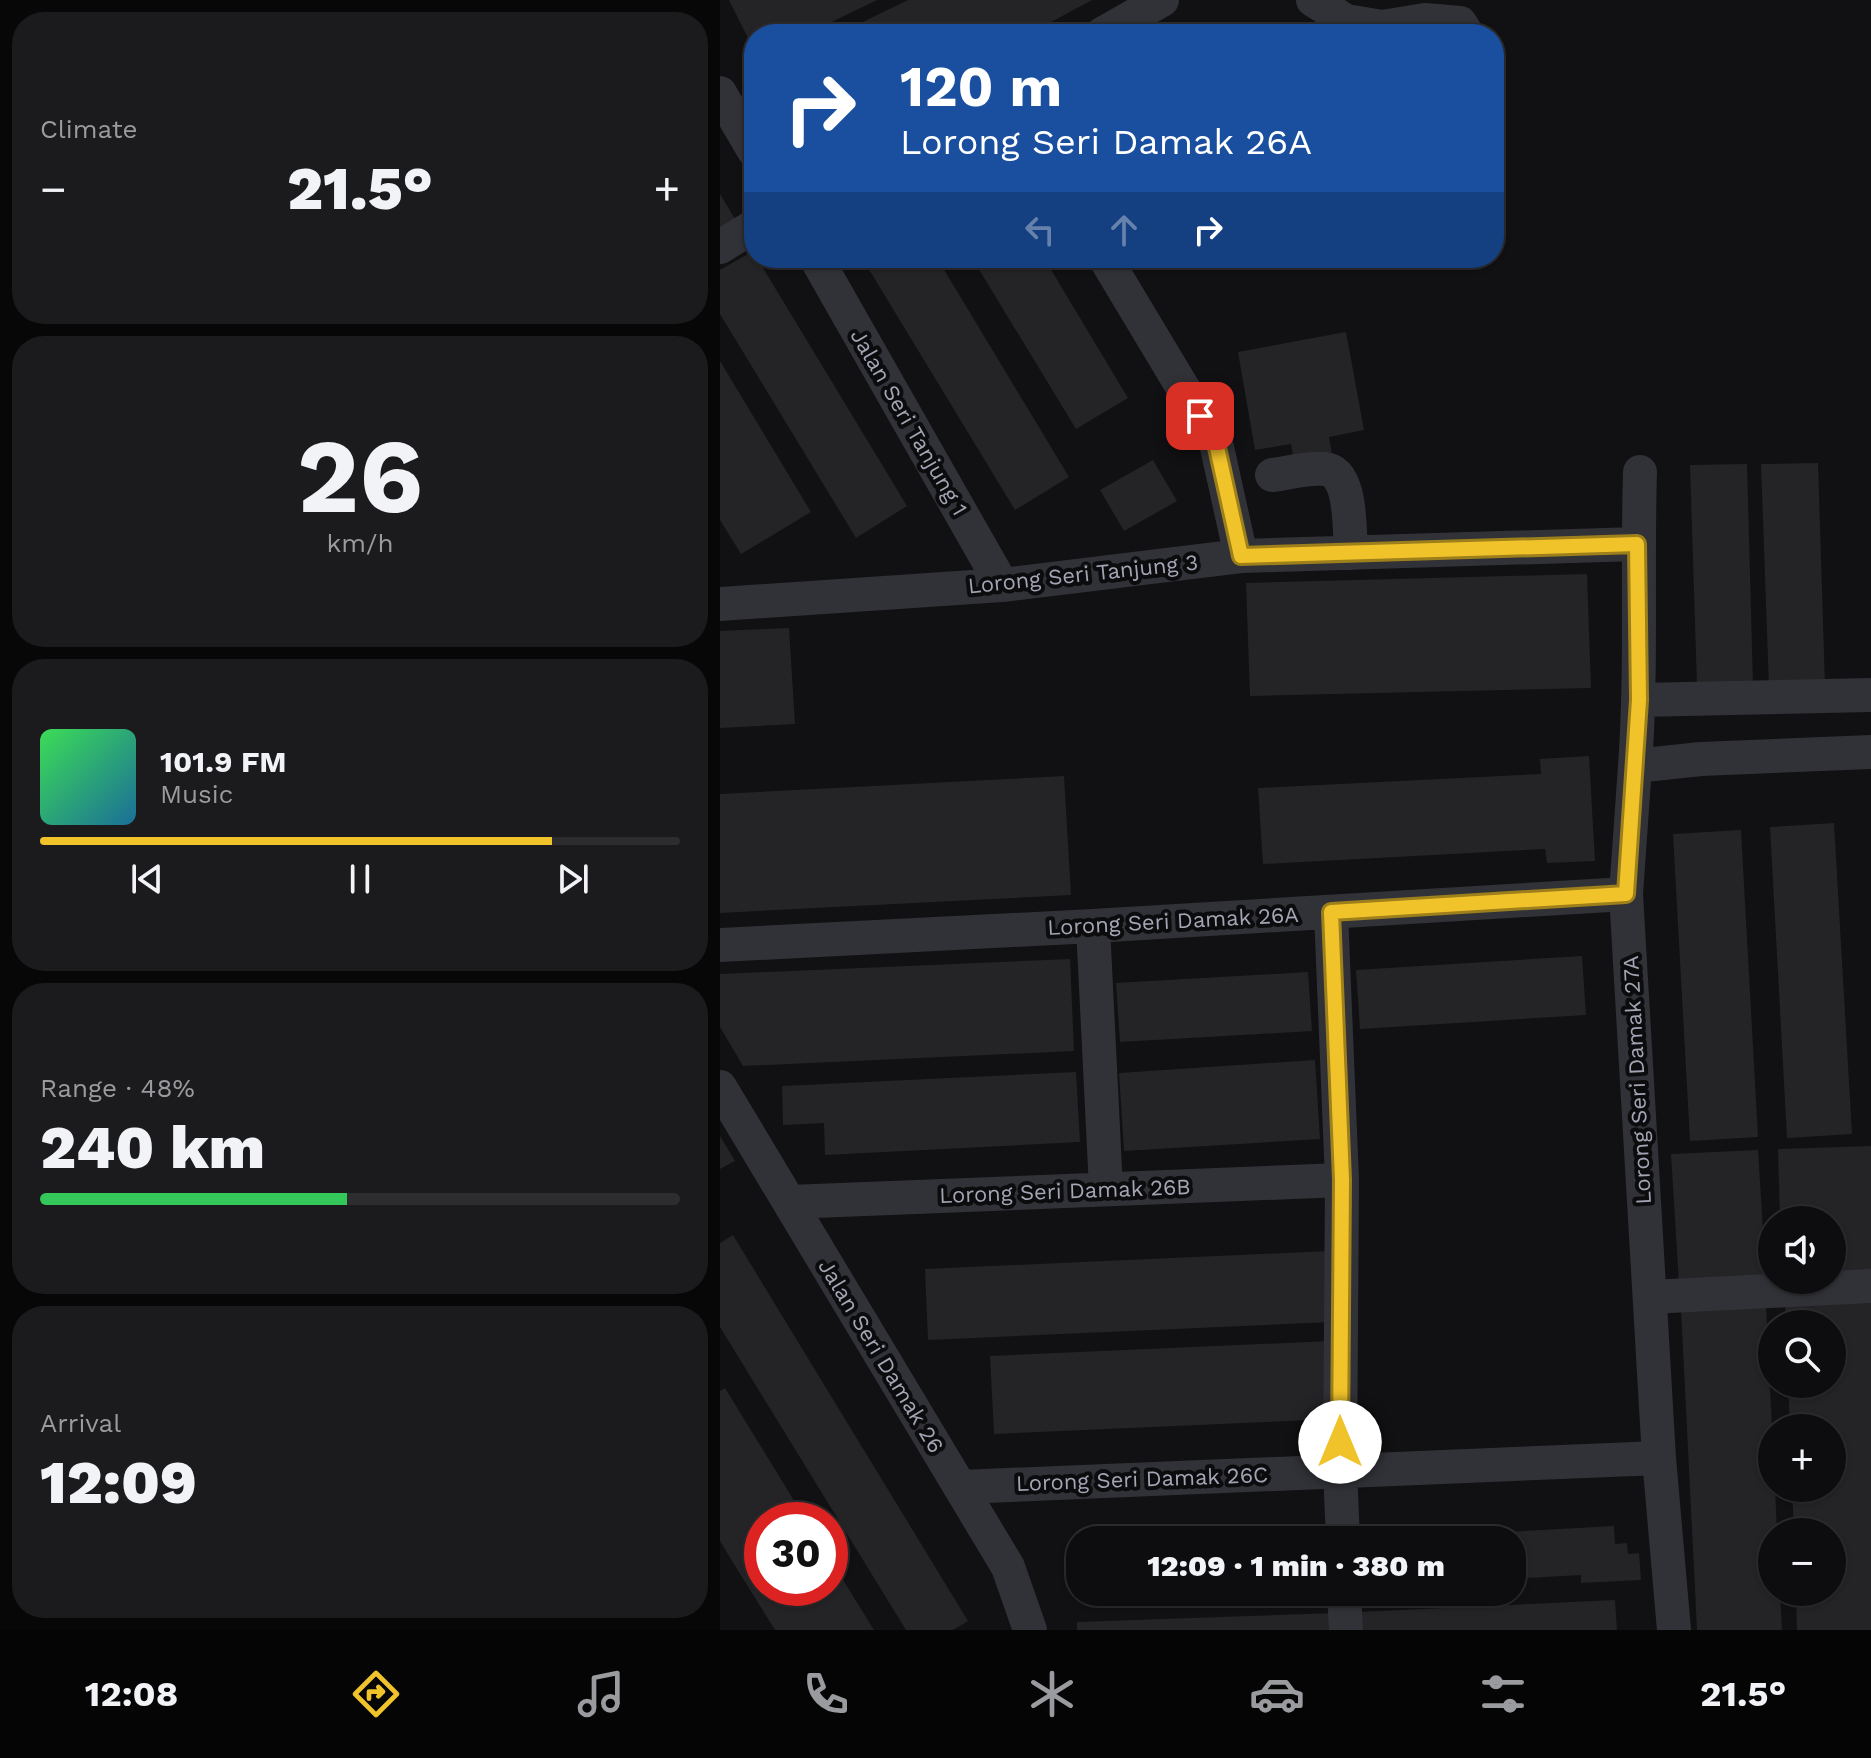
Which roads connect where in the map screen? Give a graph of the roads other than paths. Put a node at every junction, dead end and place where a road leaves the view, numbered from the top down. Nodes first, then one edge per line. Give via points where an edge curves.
1 (1162, 0) edge
2 (1313, 0) edge
3 (1120, 24) edge
4 (1364, 24) edge
5 (1400, 24) edge
6 (1461, 24) edge
7 (720, 93) edge
8 (744, 134) edge
9 (744, 232) edge
10 (720, 247) edge
11 (822, 268) edge
12 (1111, 268) edge
13 (1640, 472) dead end
14 (1272, 475) dead end
15 (1637, 544) junction
16 (1351, 553) junction
17 (1241, 556) junction
18 (1002, 585) junction
19 (720, 604) edge
20 (1871, 695) edge
21 (1639, 700) junction
22 (1871, 752) edge
23 (1635, 766) junction
24 (1626, 894) junction
25 (1331, 912) junction
26 (1093, 926) junction
27 (720, 945) edge
28 (720, 1087) edge
29 (1342, 1180) junction
30 (1106, 1189) junction
31 (789, 1202) junction
32 (1871, 1286) edge
33 (1650, 1297) junction
34 (1659, 1458) junction
35 (1340, 1471) junction
36 (961, 1487) junction
37 (1342, 1526) edge
38 (1345, 1606) edge
39 (1030, 1630) edge
40 (1346, 1630) edge
41 (1674, 1630) edge

1 - 3 street
2 - 4 street via 1346,21
5 - 6 street
7 - 8 street
9 - 10 street
11 - 18 street, Jalan Seri Tanjung 1
12 - 17 street via 1216,443
13 - 15 street, Lorong Seri Damak 27A
14 - 16 street via 1325,468 1339,474
15 - 16 street, Lorong Seri Tanjung 3
15 - 21 street, Lorong Seri Damak 27A
16 - 17 street, Lorong Seri Tanjung 3
17 - 18 street, Lorong Seri Tanjung 3
18 - 19 street, Lorong Seri Tanjung 3
20 - 21 street
21 - 23 street, Lorong Seri Damak 27A
22 - 23 street
23 - 24 street, Lorong Seri Damak 27A
24 - 25 street, Lorong Seri Damak 26A
24 - 33 street, Lorong Seri Damak 27A
25 - 26 street, Lorong Seri Damak 26A
25 - 29 street
26 - 27 street, Lorong Seri Damak 26A
26 - 30 street
28 - 31 street, Jalan Seri Damak 26
29 - 30 street, Lorong Seri Damak 26B
29 - 35 street
30 - 31 street, Lorong Seri Damak 26B
31 - 36 street, Jalan Seri Damak 26
32 - 33 street
33 - 34 street, Lorong Seri Damak 27A
34 - 35 street, Lorong Seri Damak 26C
34 - 41 street, Lorong Seri Damak 27A
35 - 36 street, Lorong Seri Damak 26C
35 - 37 street
36 - 39 street, Jalan Seri Damak 26 via 1008,1567
38 - 40 street

